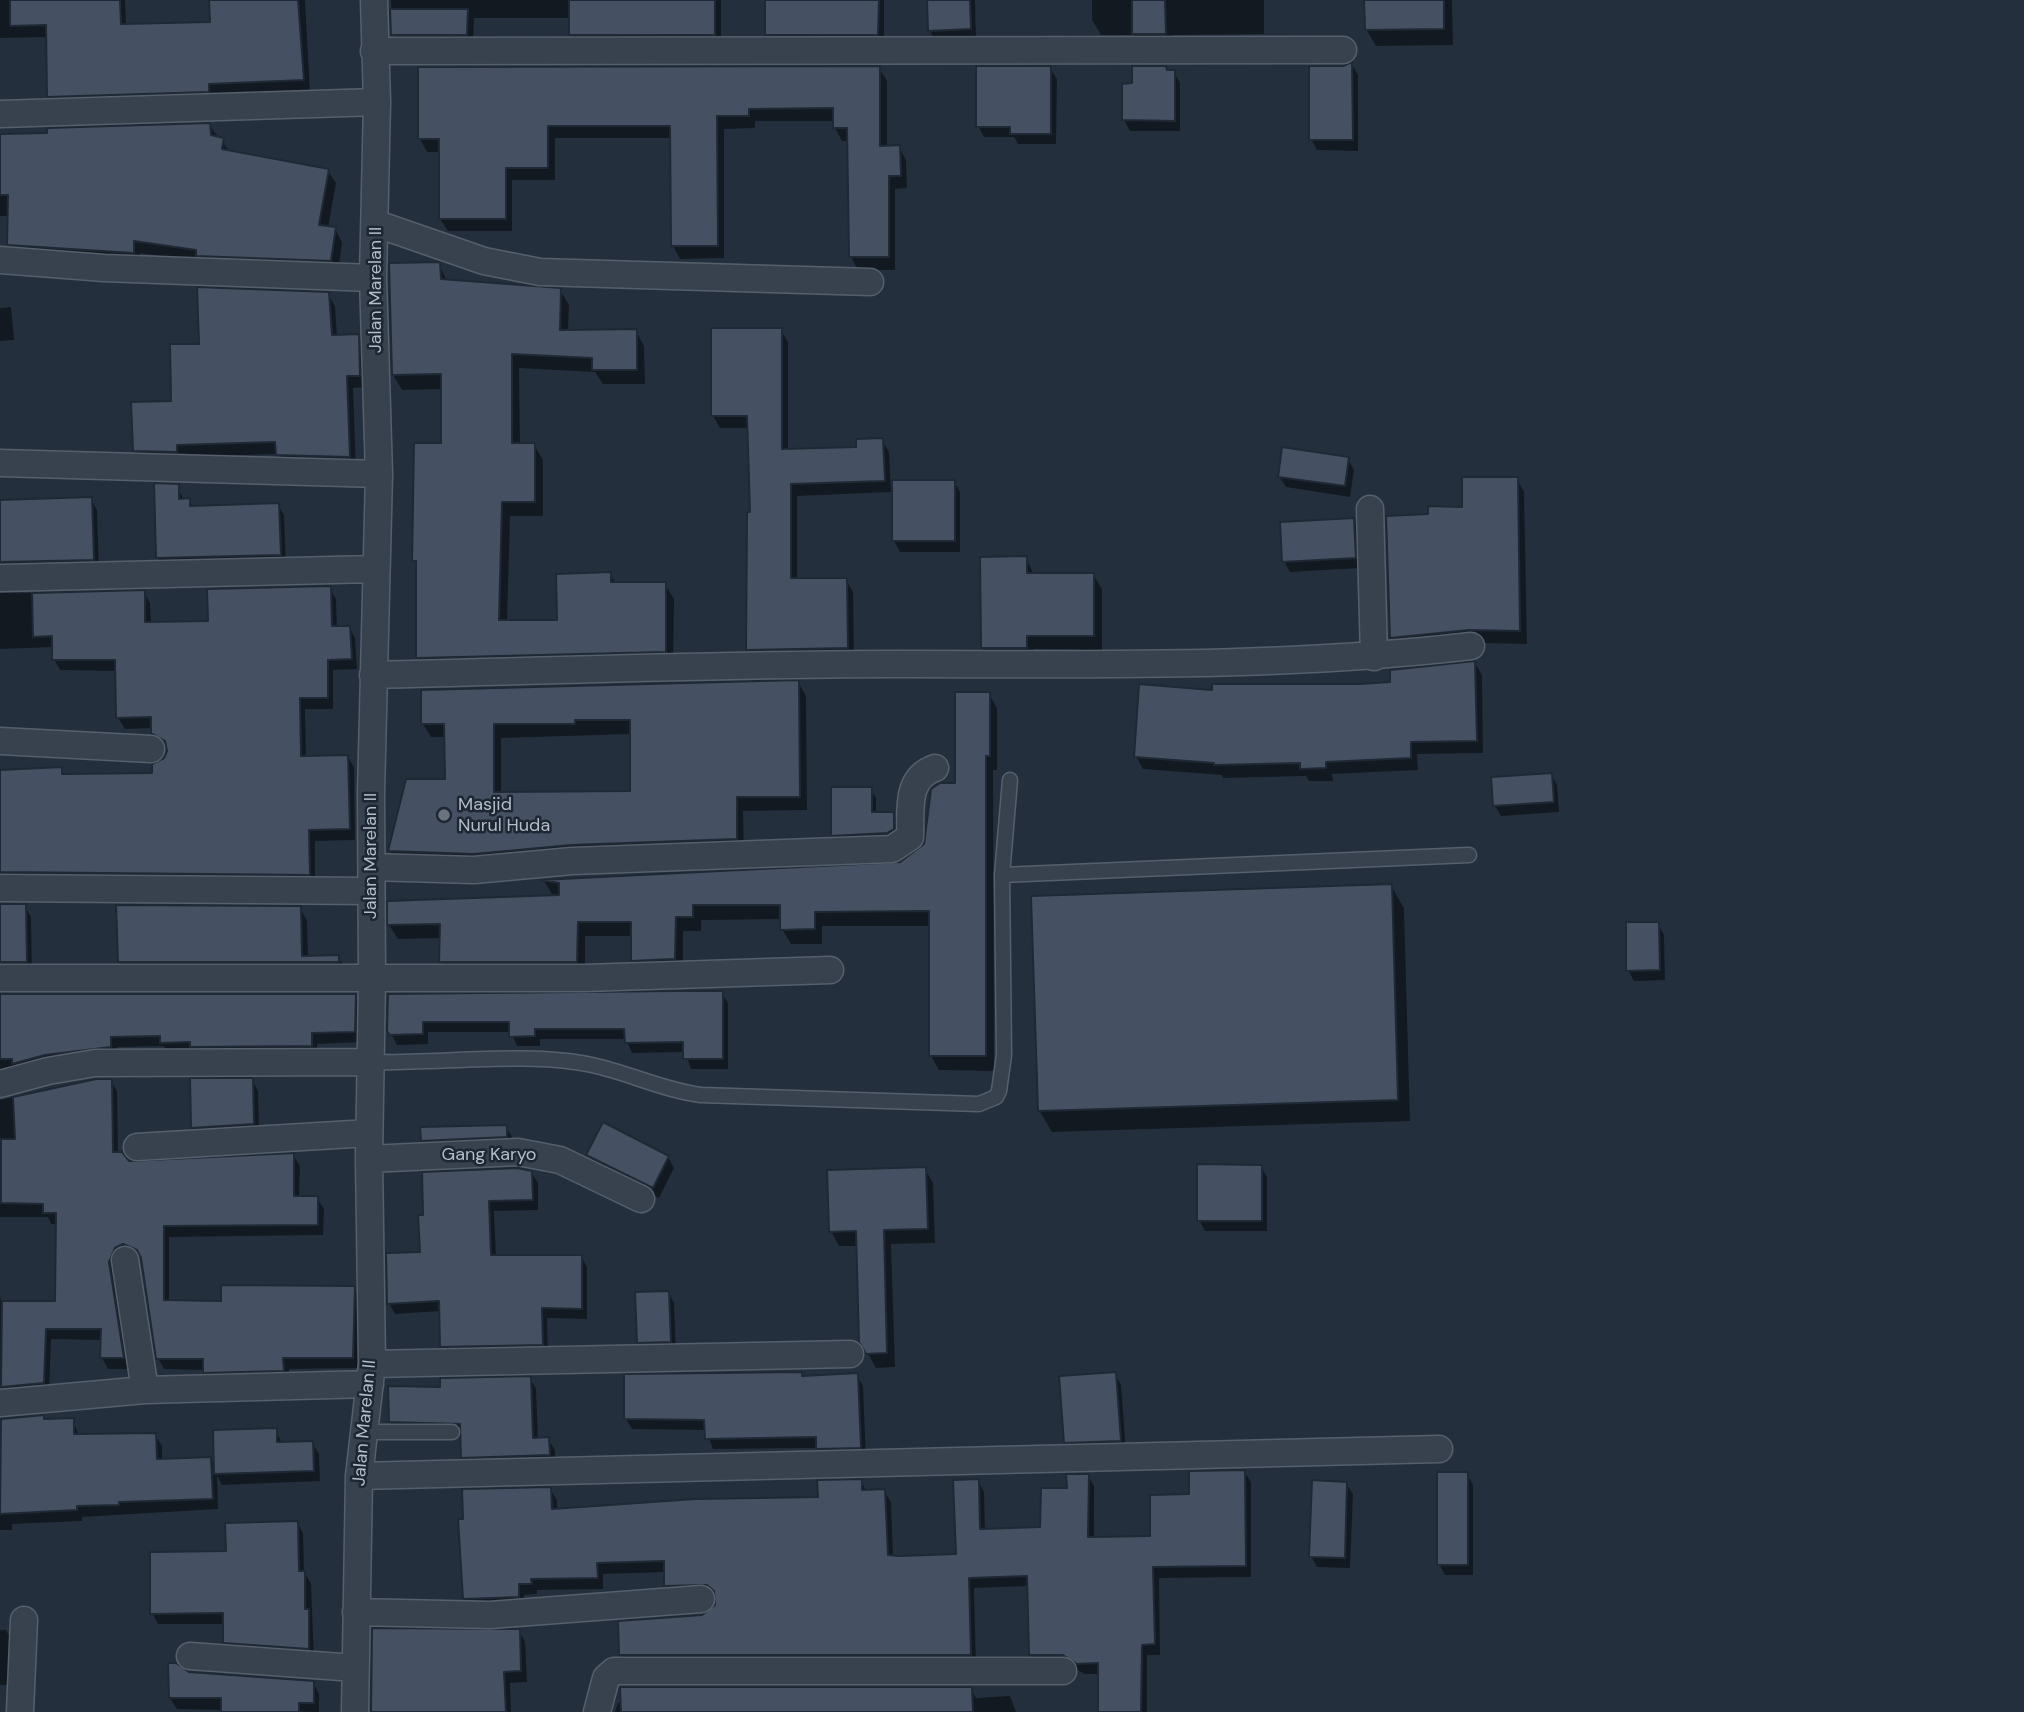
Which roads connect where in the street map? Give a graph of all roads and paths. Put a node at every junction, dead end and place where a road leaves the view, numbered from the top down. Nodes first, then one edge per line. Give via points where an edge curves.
1 (374, 0) edge
2 (1343, 50) dead end
3 (374, 51) junction
4 (377, 102) junction
5 (0, 114) edge
6 (377, 225) junction
7 (0, 260) edge
8 (373, 278) junction
9 (870, 282) dead end
10 (0, 463) edge
11 (379, 474) junction
12 (1370, 509) dead end
13 (374, 569) junction
14 (0, 578) edge
15 (1471, 646) dead end
16 (1374, 657) junction
17 (373, 675) junction
18 (0, 741) edge
19 (152, 749) dead end
20 (935, 768) dead end
21 (1010, 780) dead end
22 (1469, 855) dead end
23 (1002, 875) junction
24 (372, 879) junction
25 (0, 888) edge
26 (830, 970) dead end
27 (0, 978) edge
28 (372, 979) junction
29 (370, 1062) junction
30 (0, 1084) edge
31 (369, 1146) junction
32 (137, 1147) dead end
33 (641, 1199) dead end
34 (125, 1261) dead end
35 (850, 1354) dead end
36 (371, 1374) junction
37 (145, 1390) junction
38 (0, 1403) edge
39 (365, 1432) junction
40 (452, 1432) dead end
41 (1438, 1449) dead end
42 (359, 1476) junction
43 (701, 1599) dead end
44 (356, 1612) junction
45 (24, 1620) dead end
46 (190, 1656) dead end
47 (355, 1668) junction
48 (1063, 1671) dead end
49 (11, 1684) edge
50 (20, 1712) edge
51 (355, 1712) edge
52 (597, 1712) edge

1 - 3 street, Jalan Marelan II
2 - 3 street
3 - 4 street, Jalan Marelan II
4 - 5 street
4 - 6 street, Jalan Marelan II
6 - 8 street, Jalan Marelan II
6 - 9 street via 484,261 540,272
7 - 8 street
8 - 11 street, Jalan Marelan II
10 - 11 street
11 - 13 street, Jalan Marelan II
12 - 16 street
13 - 14 street
13 - 17 street, Jalan Marelan II
15 - 16 street
16 - 17 street via 1124,665 895,664
17 - 24 street, Jalan Marelan II
18 - 19 street
20 - 24 street via 922,772 916,780 910,837 892,849 572,861
21 - 23 lane
22 - 23 lane
23 - 29 lane via 1004,1055 999,1091 990,1101 701,1095 580,1064
24 - 25 street
24 - 28 street, Jalan Marelan II
26 - 28 street
27 - 28 street
28 - 29 street, Jalan Marelan II
29 - 30 street via 96,1063
29 - 31 street, Jalan Marelan II
31 - 32 street, Gang Karyo
31 - 33 street, Gang Karyo via 541,1154
31 - 36 street, Jalan Marelan II
34 - 37 street
35 - 36 street
36 - 37 street
36 - 39 street, Jalan Marelan II
37 - 38 street
39 - 40 lane
39 - 42 street, Jalan Marelan II
41 - 42 street
42 - 44 street, Jalan Marelan II
43 - 44 street via 490,1615
44 - 47 street, Jalan Marelan II
45 - 49 street
46 - 47 street
47 - 51 street, Jalan Marelan II
48 - 52 street via 614,1671 606,1678
49 - 50 street

